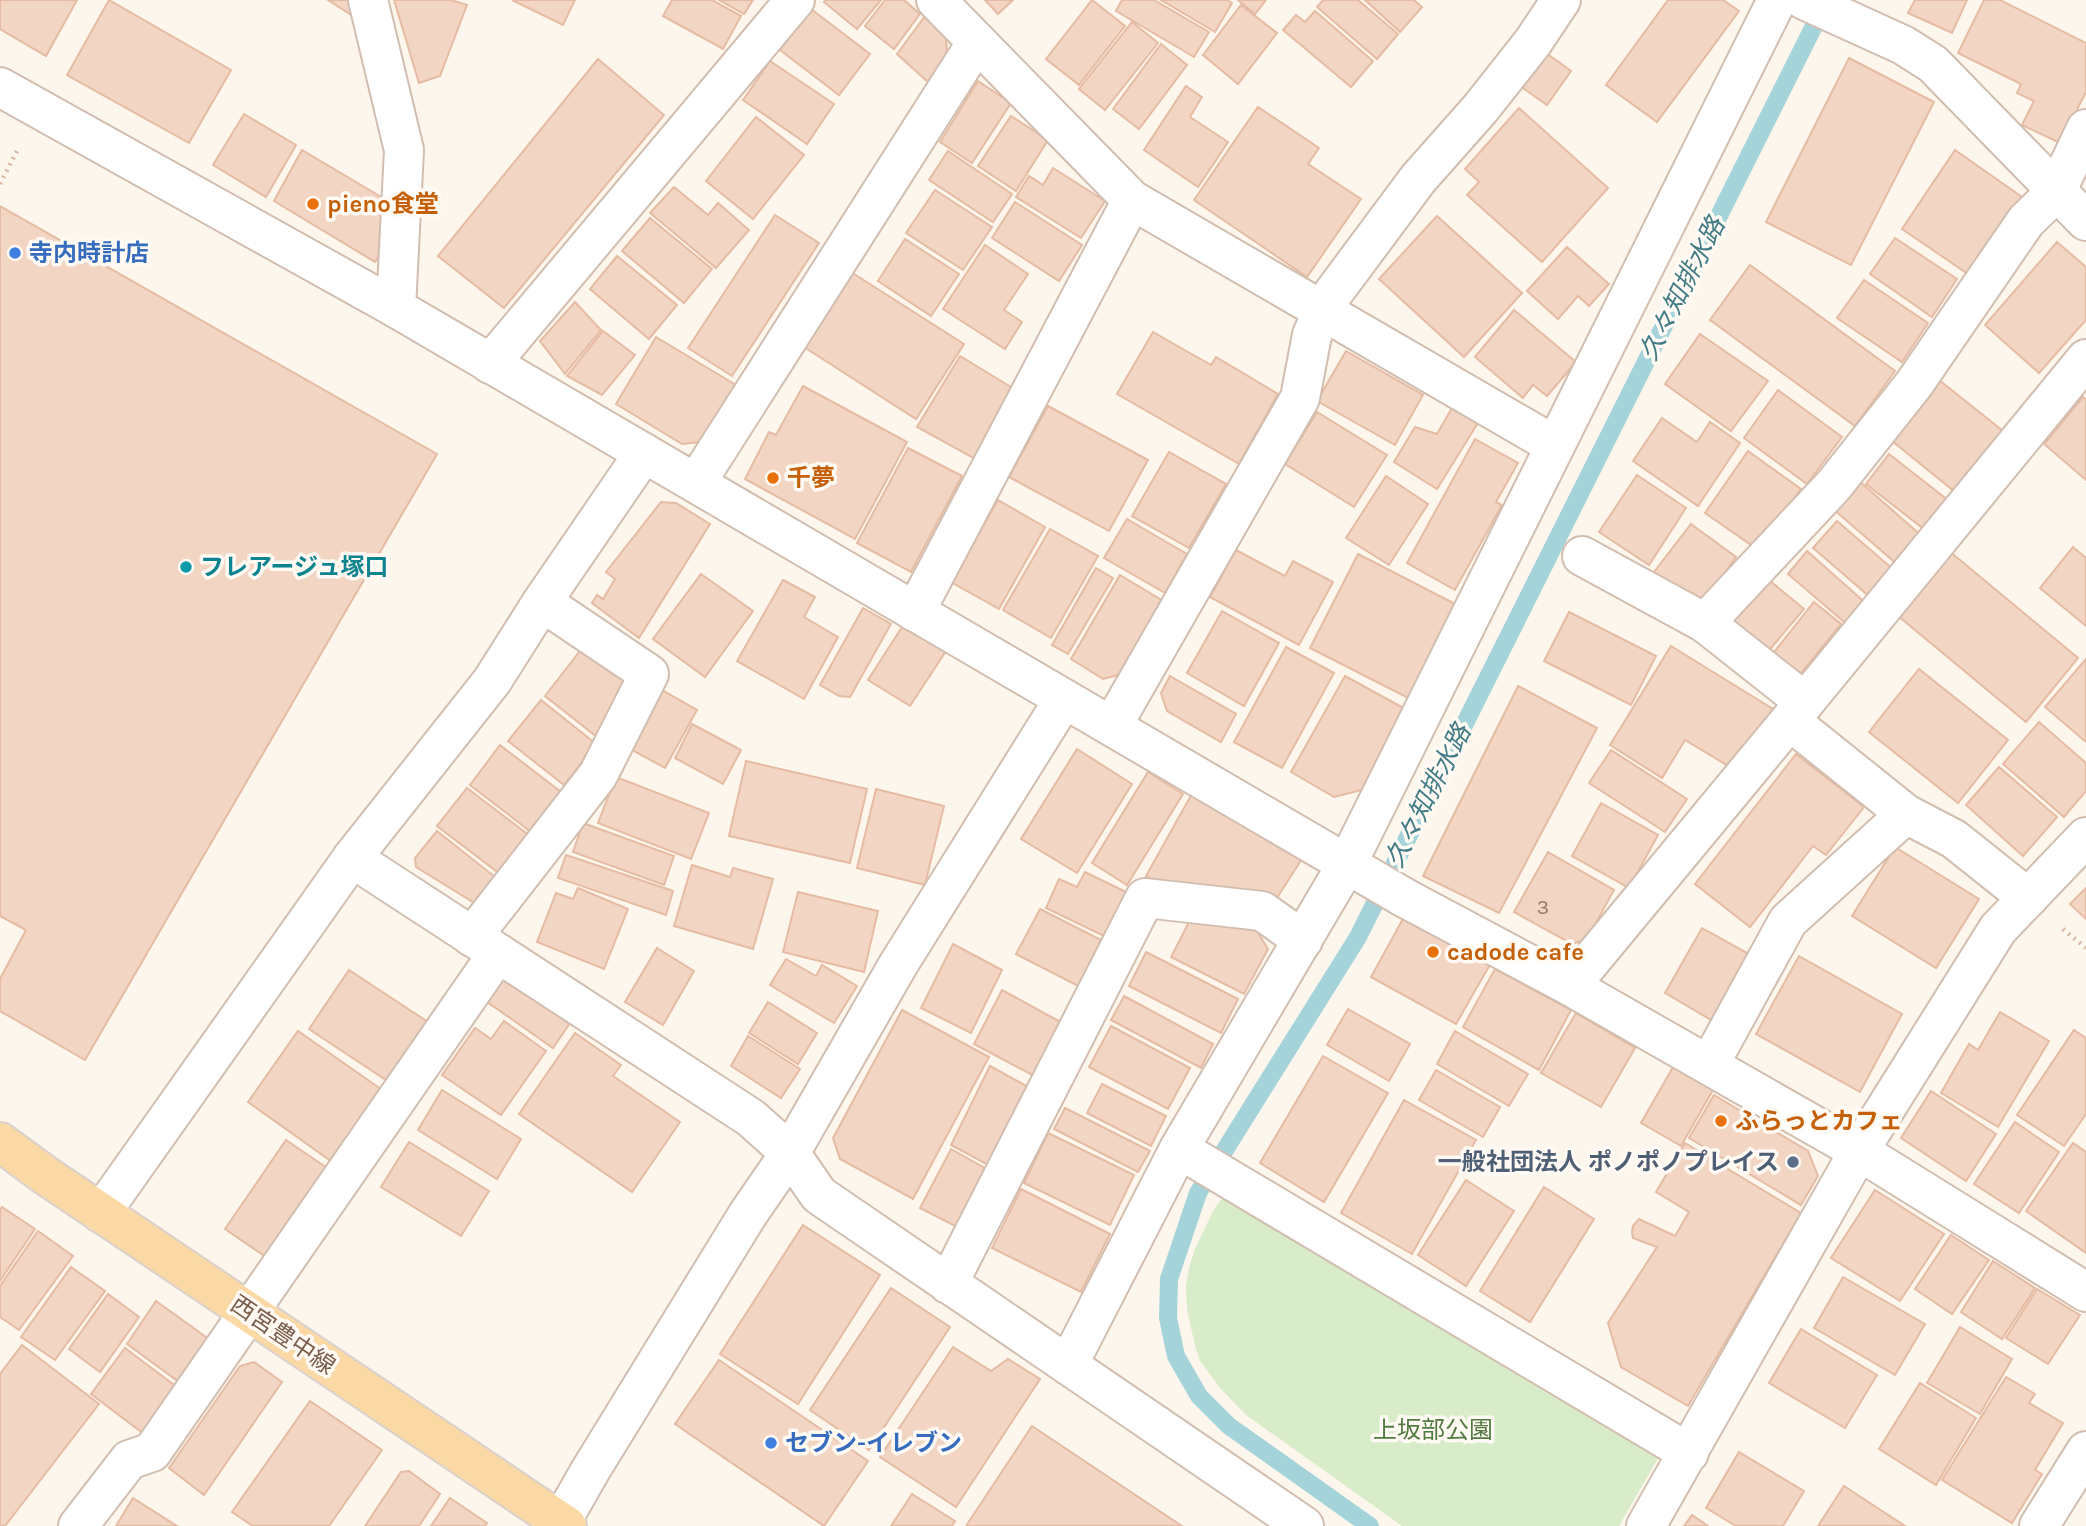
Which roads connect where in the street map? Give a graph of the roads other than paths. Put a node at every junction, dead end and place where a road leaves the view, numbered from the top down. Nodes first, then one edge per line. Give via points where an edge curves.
1 (368, 0) edge
2 (795, 0) edge
3 (936, 0) edge
4 (1561, 0) edge
5 (1777, 0) edge
6 (1804, 0) edge
7 (977, 42) junction
8 (0, 87) edge
9 (2086, 129) edge
10 (2056, 192) junction
11 (1132, 200) junction
12 (2086, 221) edge
13 (396, 308) junction
14 (1322, 310) junction
15 (2086, 359) edge
16 (490, 363) junction
17 (1554, 445) junction
18 (644, 453) junction
19 (696, 483) junction
20 (1582, 556) dead end
21 (542, 602) junction
22 (915, 612) junction
23 (1704, 623) junction
24 (1064, 699) junction
25 (1798, 711) junction
26 (1112, 726) junction
27 (1906, 814) junction
28 (2086, 837) edge
29 (352, 858) junction
30 (1356, 869) junction
31 (2028, 898) junction
32 (1303, 940) junction
33 (485, 945) junction
34 (1570, 986) junction
35 (1709, 1065) junction
36 (0, 1142) edge
37 (1859, 1152) junction
38 (790, 1153) junction
39 (1187, 1154) junction
40 (101, 1213) junction
41 (948, 1284) junction
42 (2086, 1292) edge
43 (250, 1313) junction
44 (1068, 1365) junction
45 (1689, 1453) junction
46 (2084, 1458) edge
47 (564, 1524) edge
48 (78, 1526) edge
49 (1304, 1526) edge
50 (1646, 1526) edge
51 (2039, 1526) edge

1 - 13 street via 404,150
2 - 16 street
3 - 7 street
4 - 14 street via 1526,52 1418,179
5 - 17 street
6 - 10 street via 1903,45 1933,64
7 - 11 street
7 - 19 street
8 - 13 street
9 - 10 street
10 - 12 street
10 - 23 street via 2026,221 1914,384 1834,485
11 - 14 street
11 - 22 street
13 - 16 street
14 - 17 street
14 - 26 street via 1312,335 1300,398
15 - 25 street
16 - 18 street
17 - 30 street
18 - 19 street
18 - 21 street
19 - 22 street
20 - 23 street
21 - 29 street via 492,681
21 - 33 street via 649,674 598,775
22 - 24 street
23 - 25 street
24 - 26 street
24 - 38 street via 898,965
25 - 27 street
25 - 34 street
26 - 30 street
27 - 31 street via 1954,839
27 - 35 street via 1788,921
28 - 31 street
29 - 33 street
29 - 40 street
30 - 32 street
30 - 34 street
31 - 37 street via 1998,929
32 - 39 street
32 - 41 street via 1262,911 1145,898
33 - 38 street via 751,1118
33 - 43 street
34 - 35 street
35 - 37 street
36 - 40 main road, 西宮豊中線
37 - 42 street
37 - 45 street
38 - 41 street via 819,1195
38 - 47 street via 590,1471
39 - 44 street
39 - 45 street
40 - 43 main road, 西宮豊中線
41 - 44 street
43 - 47 main road, 西宮豊中線
43 - 48 street via 152,1452 129,1460
44 - 49 street
45 - 50 street
46 - 51 street

